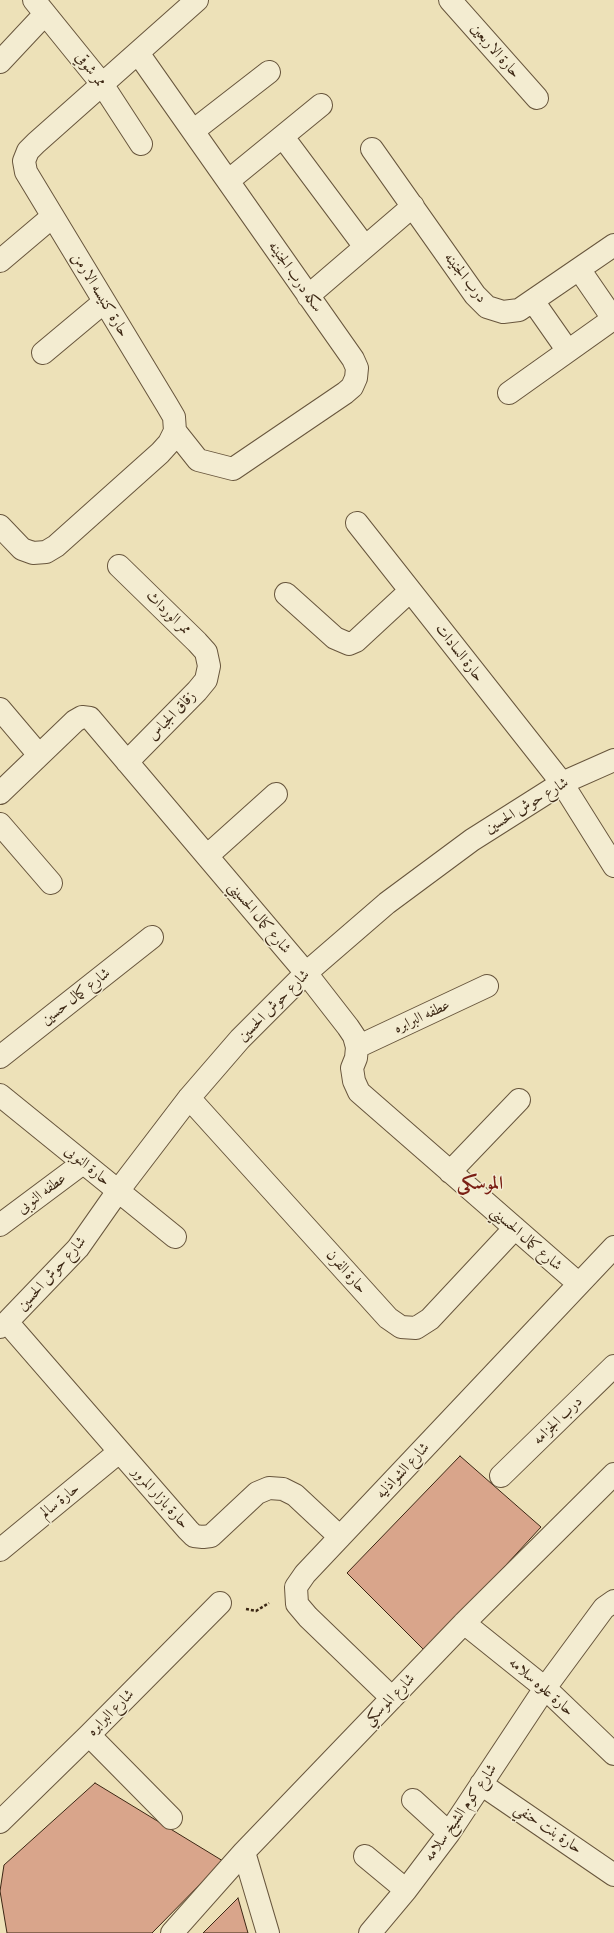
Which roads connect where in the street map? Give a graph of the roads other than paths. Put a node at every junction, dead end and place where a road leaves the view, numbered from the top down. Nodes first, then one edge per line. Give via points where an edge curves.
1 (197, 0) edge
2 (454, 1) edge
3 (39, 7) edge
4 (138, 53) junction
5 (0, 62) edge
6 (269, 72) dead end
7 (102, 84) junction
8 (537, 98) dead end
9 (322, 105) dead end
10 (193, 130) junction
11 (283, 137) junction
12 (141, 144) dead end
13 (372, 150) dead end
14 (228, 181) junction
15 (413, 206) junction
16 (52, 217) junction
17 (614, 245) edge
18 (365, 247) junction
19 (0, 261) edge
20 (579, 269) junction
21 (308, 296) junction
22 (533, 301) junction
23 (104, 302) junction
24 (614, 320) edge
25 (568, 351) junction
26 (43, 354) dead end
27 (509, 392) dead end
28 (175, 430) junction
29 (357, 523) dead end
30 (0, 526) edge
31 (119, 566) dead end
32 (410, 591) junction
33 (286, 594) dead end
34 (209, 666) joint
35 (0, 709) edge
36 (39, 755) junction
37 (614, 760) edge
38 (127, 762) junction
39 (562, 783) junction
40 (0, 793) edge
41 (276, 794) dead end
42 (0, 824) edge
43 (207, 856) junction
44 (614, 866) edge
45 (51, 883) dead end
46 (152, 937) dead end
47 (306, 973) junction
48 (487, 986) dead end
49 (357, 1047) junction
50 (0, 1057) edge
51 (0, 1095) edge
52 (189, 1098) junction
53 (519, 1100) dead end
54 (83, 1163) junction
55 (450, 1172) junction
56 (118, 1190) junction
57 (0, 1225) edge
58 (515, 1228) junction
59 (175, 1237) dead end
60 (614, 1247) edge
61 (579, 1284) junction
62 (4, 1325) edge
63 (614, 1366) edge
64 (119, 1452) junction
65 (614, 1474) edge
66 (501, 1476) dead end
67 (340, 1537) junction
68 (0, 1550) edge
69 (614, 1601) edge
70 (220, 1603) road end
71 (464, 1623) junction
72 (545, 1688) junction
73 (392, 1698) junction
74 (89, 1735) junction
75 (614, 1754) edge
76 (481, 1784) junction
77 (413, 1800) dead end
78 (171, 1818) dead end
79 (0, 1822) edge
80 (449, 1833) junction
81 (244, 1852) junction
82 (365, 1856) dead end
83 (614, 1875) edge
84 (406, 1890) junction
85 (172, 1933) edge
86 (268, 1933) edge
87 (370, 1933) edge

1 - 4 street, حارة كنيسه الارمن
2 - 8 street, حارة الاربعين
3 - 5 street
3 - 7 street, ممر شوقي
4 - 7 street, حارة كنيسه الارمن
4 - 10 street, سكه درب الجنينه
6 - 10 street
7 - 12 street, ممر شوقي
7 - 16 street, حارة كنيسه الارمن via 28,151 24,161 26,172
9 - 11 street
10 - 14 street, سكه درب الجنينه
11 - 14 street
11 - 18 street
13 - 15 street, درب الجنينه
14 - 21 street, سكه درب الجنينه
15 - 18 street
15 - 22 street, درب الجنينه via 475,295 487,307 503,312 519,310
16 - 19 street
16 - 23 street, حارة كنيسه الارمن
17 - 20 street, درب الجنينه
18 - 21 street
20 - 22 street, درب الجنينه
20 - 24 street
21 - 28 street, سكه درب الجنينه via 353,359 356,378 352,387 233,469 198,460
22 - 25 street
23 - 26 street
23 - 28 street, حارة كنيسه الارمن via 174,417
24 - 25 street
25 - 27 street
28 - 30 street via 169,444 160,453 56,546 46,552 33,553 22,549
29 - 32 street, حارة السادات
31 - 34 street, ممر الورداث via 206,652
32 - 33 street via 356,641 349,644 334,638
32 - 39 street, حارة السادات
34 - 38 street, زقاق الجباس via 206,680 197,691
35 - 36 street
36 - 38 street, شارع كمال الحسيني via 82,717 90,718
36 - 40 street
37 - 39 street, شارع حوش الحسين
38 - 43 street, شارع كمال الحسيني
39 - 44 street, حارة السادات
39 - 47 street, شارع حوش الحسين via 466,844 387,903
41 - 43 street
42 - 45 street
43 - 47 street, شارع كمال الحسيني
46 - 50 street, شارع كمال حسين
47 - 49 street, شارع كمال الحسيني via 348,1027
47 - 52 street, شارع حوش الحسين via 240,1039
48 - 49 street, عطفه البرابره
49 - 55 street, شارع كمال الحسيني via 352,1068 359,1092
51 - 54 street, حارة النوبى
52 - 56 street, شارع حوش الحسين
52 - 58 street, حارة الفرن via 388,1318 400,1327 416,1328 430,1319
53 - 55 street
54 - 56 street, حارة النوبى
54 - 57 street, عطفه النوبى
55 - 58 street, شارع كمال الحسيني
56 - 59 street, حارة النوبى
56 - 62 street, شارع حوش الحسين via 78,1248
58 - 61 street, شارع كمال الحسيني
60 - 61 street, شارع الشواذليه
61 - 67 street, شارع الشواذليه
62 - 64 street, حارة بازار المرور
63 - 66 street, درب الجزامه
64 - 67 street, حارة بازار المرور via 194,1536 211,1536 257,1492 269,1488 283,1489 295,1495
64 - 68 street, حارة سالم
65 - 71 street, شارع الموسكي
67 - 73 street, شارع الشواذليه via 296,1587 297,1604
69 - 72 street, شارع كوم الشيخ سلامه via 604,1608
70 - 74 street, شارع البرابره
71 - 72 street, حارة علوه سلامه
71 - 73 street, شارع الموسكي
72 - 75 street, حارة علوه سلامه
72 - 76 street, شارع كوم الشيخ سلامه
73 - 81 street, شارع الموسكي
74 - 78 street
74 - 79 street, شارع البرابره
76 - 80 street, شارع كوم الشيخ سلامه
76 - 83 street, حارة بنت حنفي
77 - 80 street
80 - 84 street, شارع كوم الشيخ سلامه
81 - 85 street, شارع الموسكي
81 - 86 street
82 - 84 street
84 - 87 street, شارع كوم الشيخ سلامه

